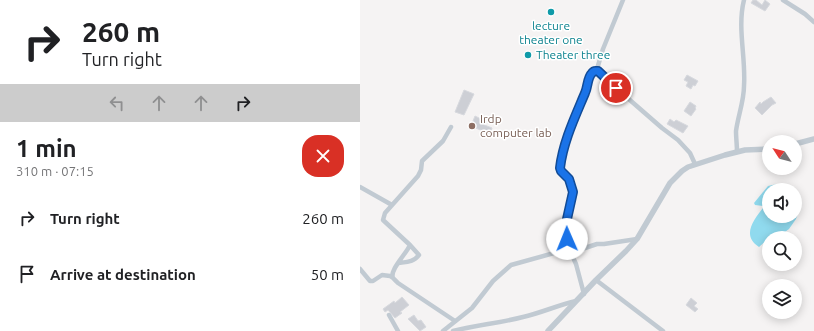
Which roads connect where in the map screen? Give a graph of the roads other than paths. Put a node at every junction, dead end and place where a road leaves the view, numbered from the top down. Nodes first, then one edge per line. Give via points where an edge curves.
1 (623, 0) edge
2 (744, 0) edge
3 (783, 0) edge
4 (814, 22) edge
5 (598, 71) junction
6 (451, 127) dead end
7 (814, 140) edge
8 (802, 143) edge
9 (762, 149) edge
10 (737, 152) junction
11 (695, 164) junction
12 (360, 186) edge
13 (392, 205) junction
14 (637, 239) junction
15 (410, 245) junction
16 (570, 251) junction
17 (399, 263) junction
18 (360, 269) edge
19 (393, 278) junction
20 (596, 280) junction
21 (584, 294) junction
22 (576, 301) junction
23 (390, 315) dead end
24 (456, 321) junction
25 (398, 331) edge
26 (443, 331) edge
27 (453, 331) edge
28 (548, 331) edge
29 (664, 331) edge

1 - 5 street via 603,49
2 - 10 street via 741,28 744,86 736,132
3 - 4 street
5 - 11 street via 678,140 690,152
5 - 16 street via 594,71 590,77 561,161 561,171 568,177 573,192 567,225
6 - 13 street via 443,141 422,161 418,176
7 - 8 street
9 - 10 street
10 - 11 street
11 - 14 street via 688,166 670,183
12 - 13 street
13 - 15 street via 383,220
14 - 16 street via 597,244
14 - 20 street
15 - 17 street
15 - 17 street via 417,252 417,258
16 - 21 street
16 - 24 street via 511,266 497,276 472,308
17 - 19 street via 394,269
18 - 19 street via 370,281 382,275
19 - 24 street
20 - 21 street
20 - 29 street
21 - 22 street
22 - 27 street via 524,317
22 - 28 street
23 - 25 street
24 - 26 street

